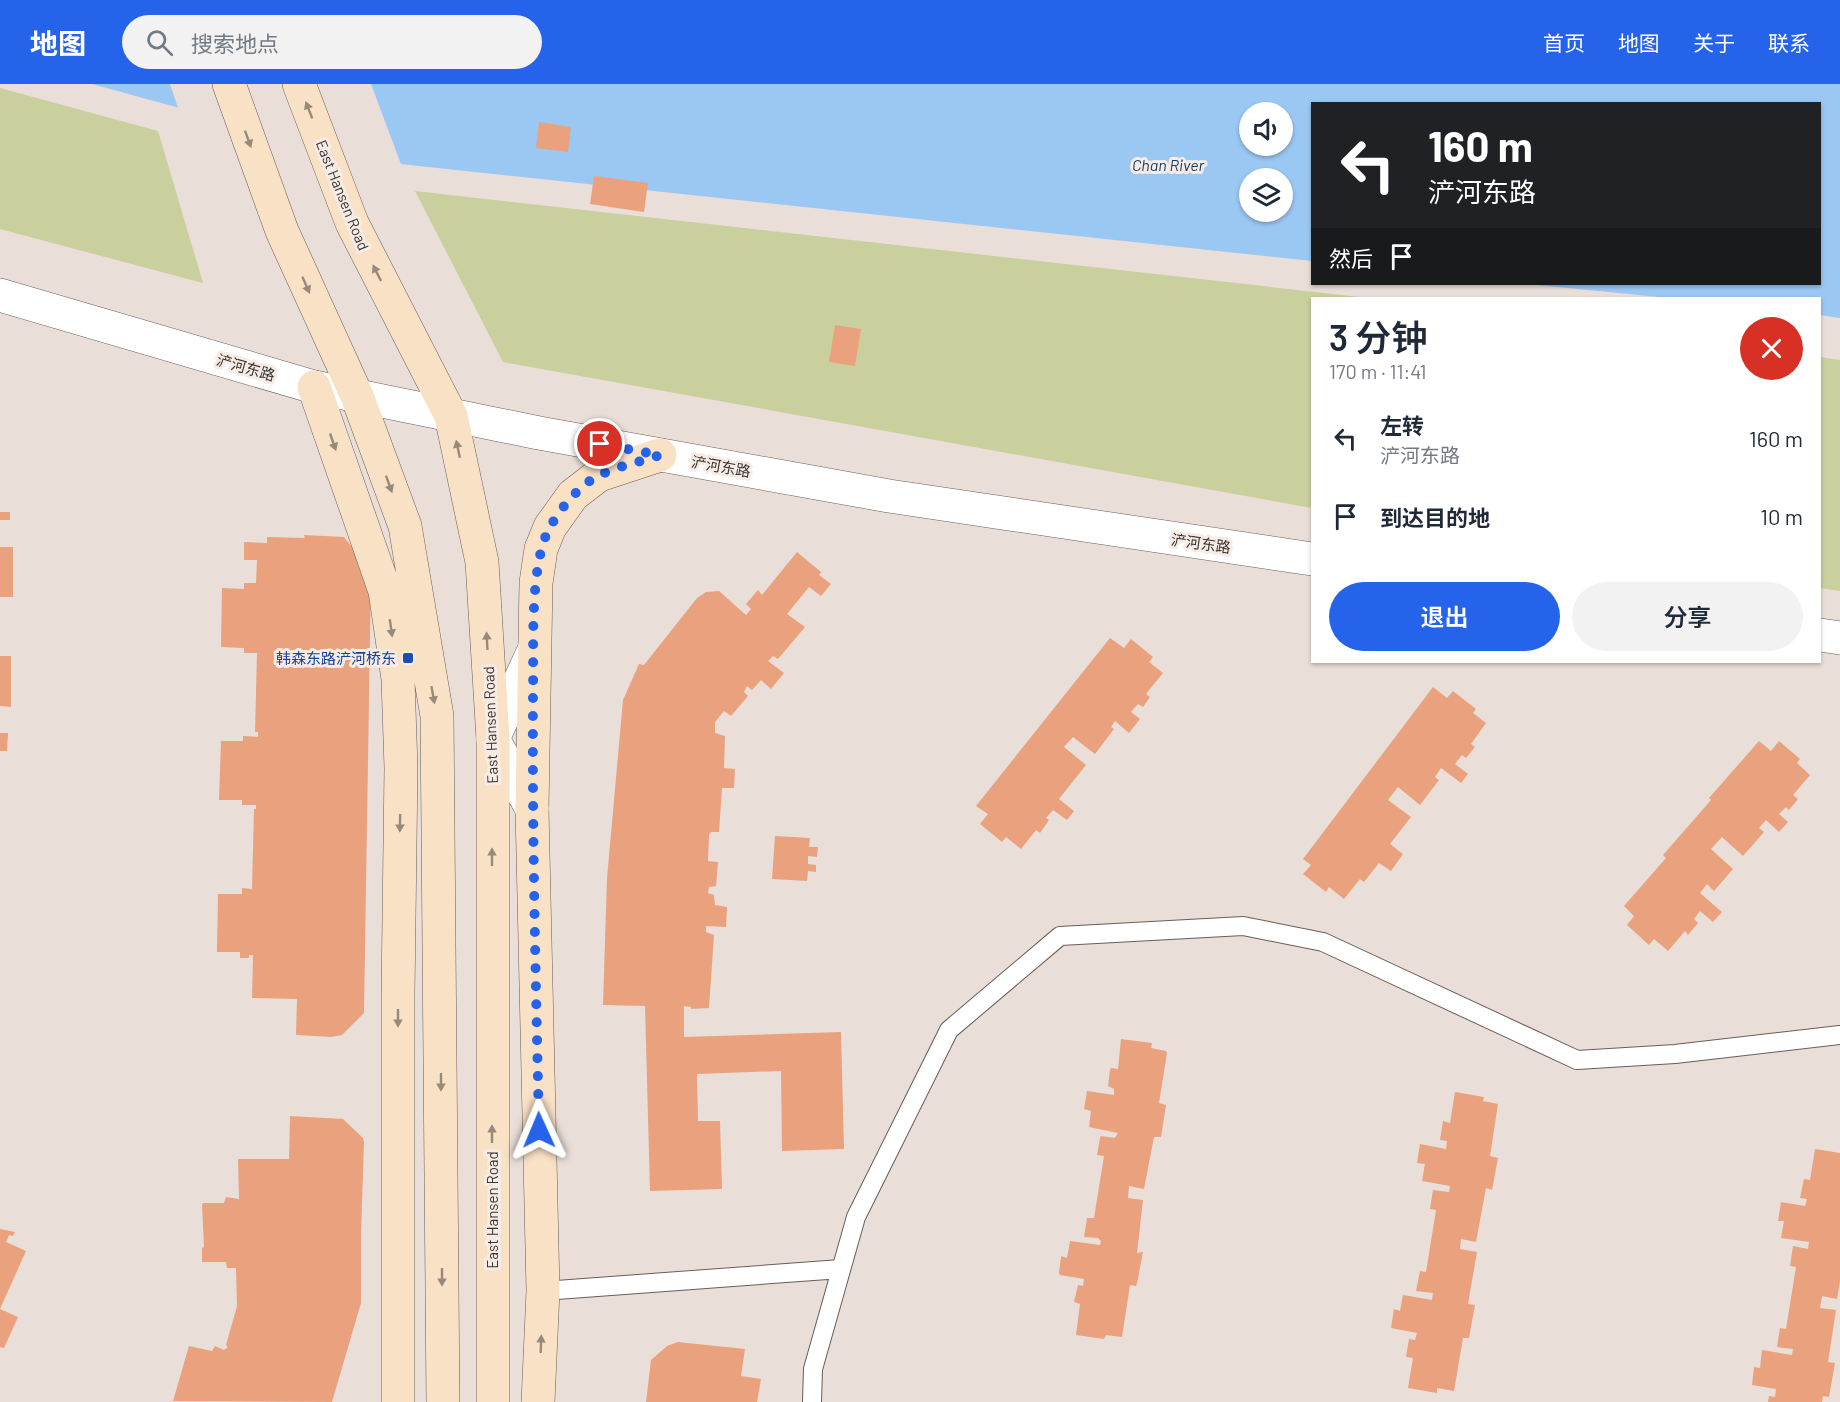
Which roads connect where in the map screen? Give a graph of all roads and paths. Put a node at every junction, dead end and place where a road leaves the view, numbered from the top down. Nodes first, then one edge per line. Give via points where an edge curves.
1 (229, 84) edge
2 (299, 84) edge
3 (0, 295) edge
4 (314, 387) junction
5 (357, 396) junction
6 (451, 416) junction
7 (660, 455) junction
8 (1311, 559) edge
9 (1821, 635) edge
10 (1840, 638) edge
11 (534, 650) junction
12 (493, 739) junction
13 (532, 809) junction
14 (1840, 1035) edge
15 (841, 1269) junction
16 (543, 1291) junction
17 (398, 1402) edge
18 (443, 1402) edge
19 (493, 1402) edge
20 (538, 1402) edge
21 (812, 1402) edge

1 -> 5 main road via 282,231
6 -> 2 main road, East Hansen Road via 352,223
3 - 4 street, 浐河东路
4 - 5 street, 浐河东路
4 -> 17 main road via 385,591 398,679
5 - 6 street, 浐河东路
5 -> 18 main road via 405,526 437,716
6 - 7 street, 浐河东路
12 -> 6 main road, East Hansen Road via 482,562
7 - 8 street, 浐河东路 via 889,496
7 - 11 main road via 599,475 573,495 550,527 541,549 536,583
9 - 10 street
11 - 12 street
11 - 13 main road
12 - 13 street
19 -> 12 main road, East Hansen Road
13 - 16 main road
14 - 15 lane via 1675,1054 1577,1060 1323,942 1243,926 1060,936 949,1030 856,1216
15 - 16 lane
15 - 21 lane via 813,1369
20 -> 16 main road

